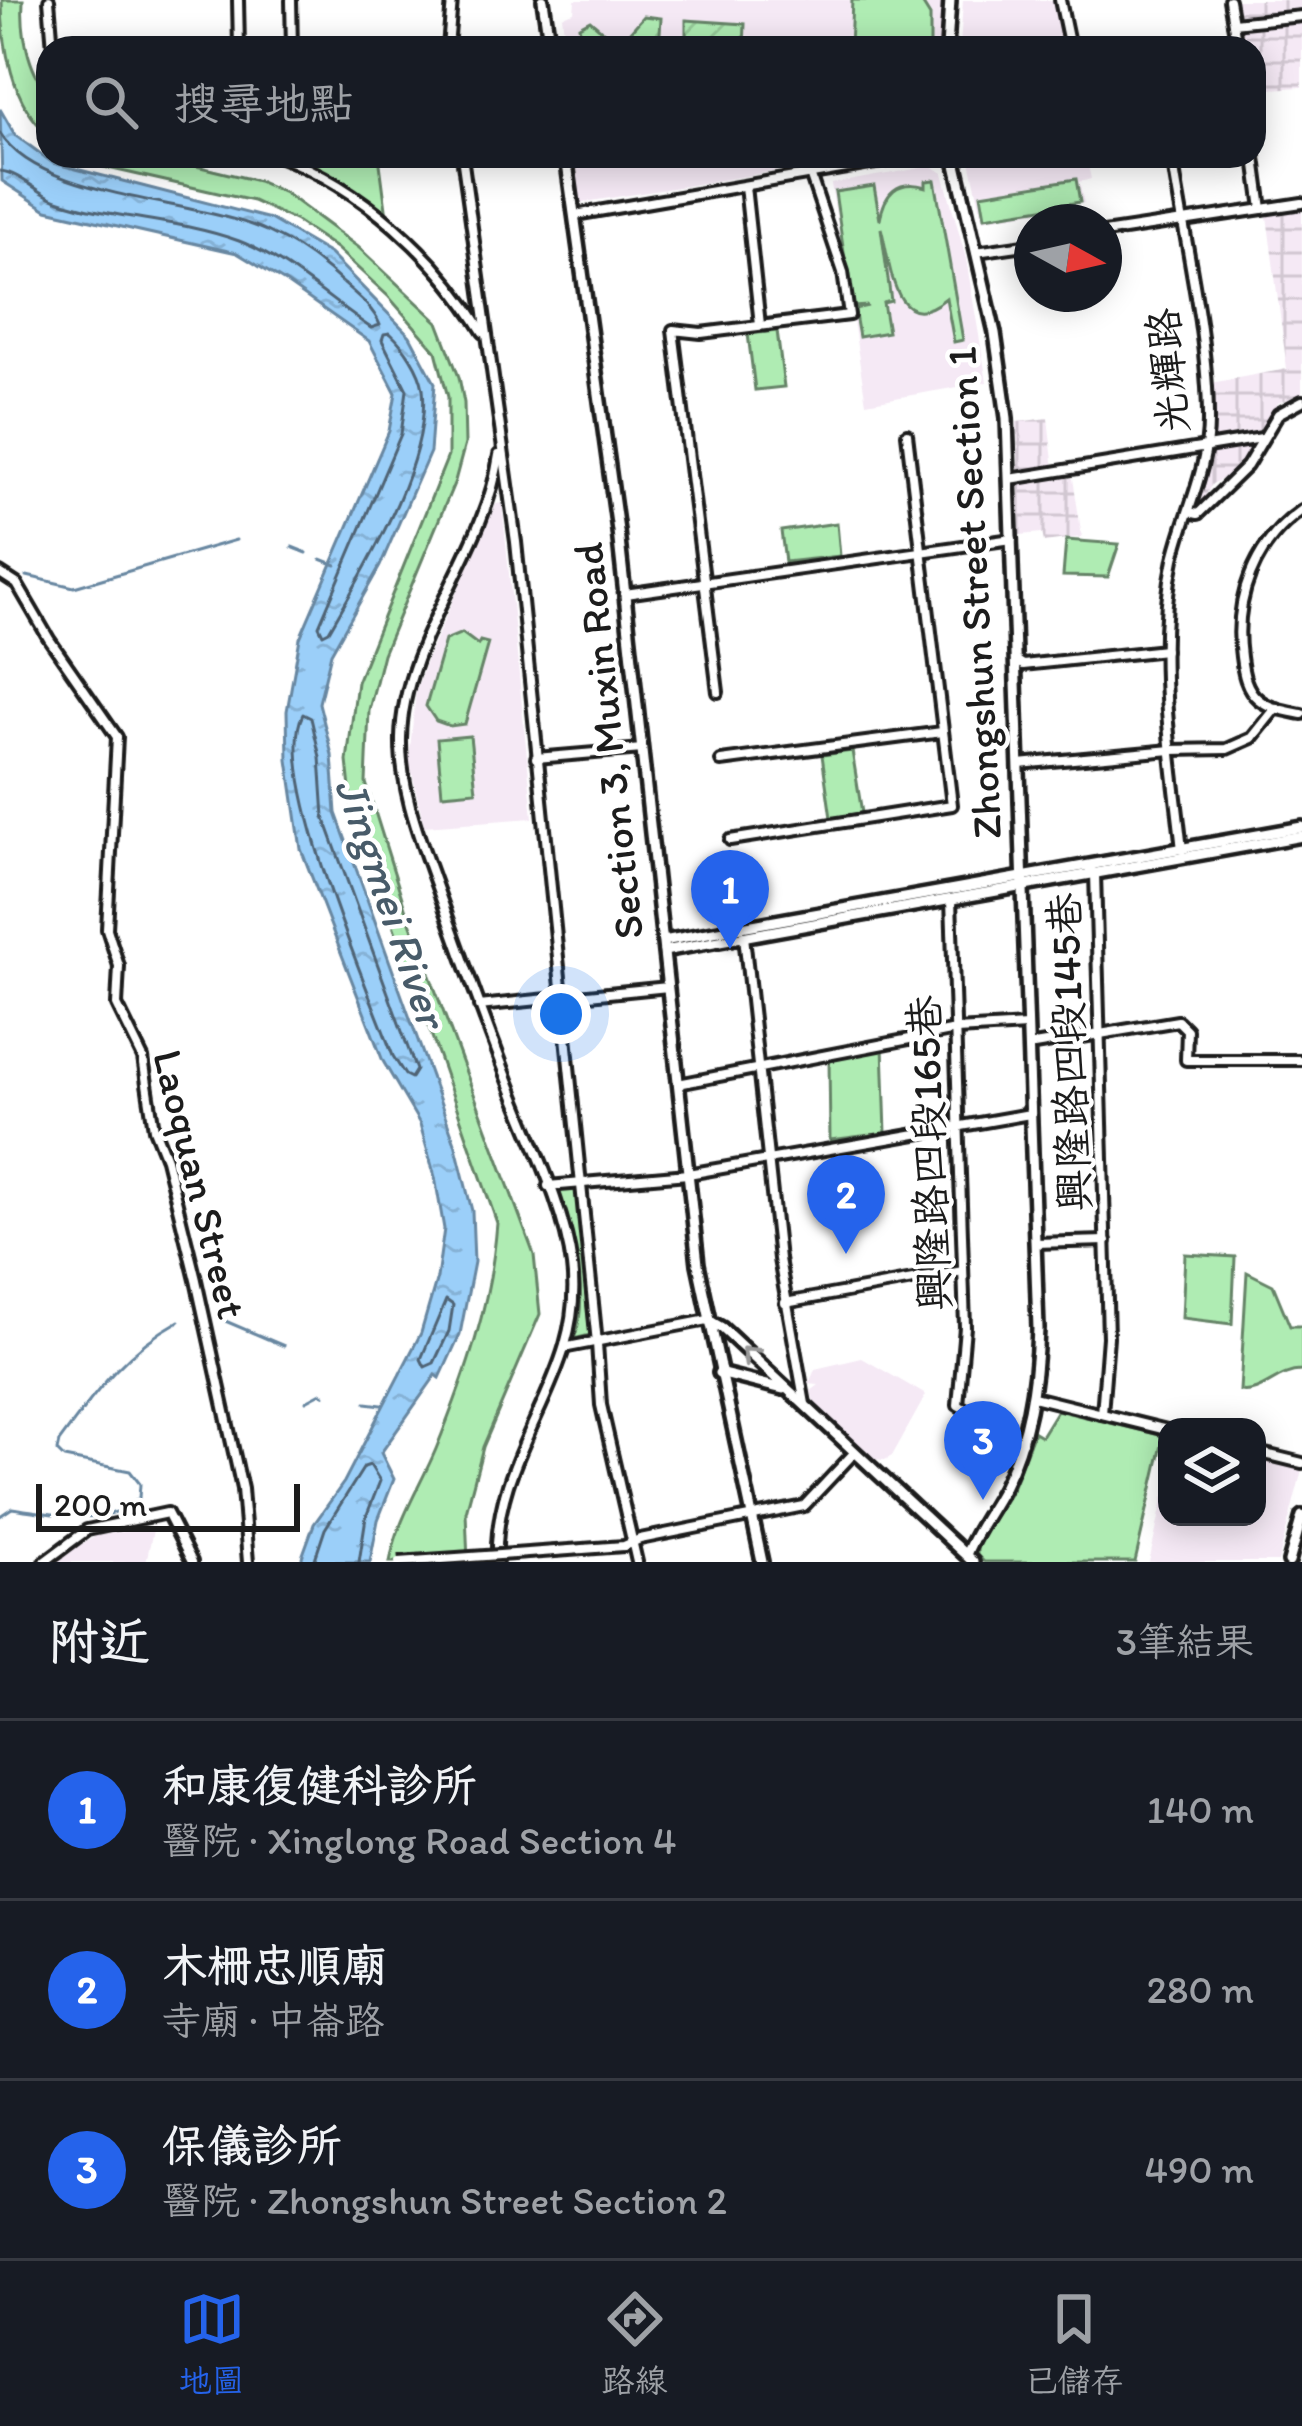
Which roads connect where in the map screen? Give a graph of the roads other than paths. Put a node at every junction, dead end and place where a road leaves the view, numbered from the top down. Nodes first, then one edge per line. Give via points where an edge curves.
1 (49, 0) edge
2 (238, 0) edge
3 (290, 0) edge
4 (452, 0) edge
5 (543, 0) edge
6 (950, 0) edge
7 (1060, 0) edge
8 (1229, 0) edge
9 (1302, 16) edge
10 (1233, 23) junction
11 (52, 36) edge
12 (239, 36) edge
13 (292, 36) edge
14 (449, 36) edge
15 (548, 36) edge
16 (948, 36) edge
17 (1068, 36) edge
18 (1235, 36) edge
19 (307, 168) edge
20 (465, 168) edge
21 (568, 168) edge
22 (845, 168) edge
23 (957, 168) edge
24 (1174, 168) edge
25 (1256, 168) edge
26 (810, 174) junction
27 (745, 185) junction
28 (1302, 203) edge
29 (1262, 209) junction
30 (575, 215) junction
31 (1181, 221) junction
32 (1122, 230) edge
33 (1014, 247) edge
34 (976, 252) junction
35 (760, 326) junction
36 (487, 340) junction
37 (1302, 401) edge
38 (907, 434) dead end
39 (500, 438) junction
40 (1262, 438) junction
41 (1205, 449) junction
42 (1010, 479) junction
43 (1302, 510) edge
44 (1189, 512) junction
45 (1012, 539) junction
46 (921, 552) junction
47 (0, 573) edge
48 (705, 583) junction
49 (625, 594) junction
50 (1165, 650) junction
51 (1016, 660) junction
52 (718, 692) dead end
53 (1276, 709) junction
54 (1302, 714) edge
55 (942, 732) junction
56 (642, 749) junction
57 (1172, 749) junction
58 (536, 758) junction
59 (721, 761) dead end
60 (1019, 764) junction
61 (1302, 827) edge
62 (1302, 836) edge
63 (730, 840) dead end
64 (1183, 853) junction
65 (1084, 866) junction
66 (1095, 873) junction
67 (1022, 882) junction
68 (951, 899) junction
69 (744, 936) junction
70 (663, 946) junction
71 (668, 987) junction
72 (560, 998) junction
73 (479, 1006) junction
74 (1028, 1026) junction
75 (956, 1030) junction
76 (1100, 1034) junction
77 (1028, 1046) junction
78 (1302, 1060) edge
79 (758, 1068) junction
80 (678, 1084) junction
81 (1030, 1114) junction
82 (958, 1124) junction
83 (767, 1161) junction
84 (688, 1174) junction
85 (580, 1184) junction
86 (548, 1186) junction
87 (1106, 1240) junction
88 (1035, 1243) junction
89 (963, 1271) junction
90 (784, 1303) junction
91 (708, 1320) junction
92 (597, 1343) junction
93 (567, 1347) junction
94 (719, 1373) junction
95 (788, 1391) junction
96 (1033, 1397) junction
97 (806, 1408) junction
98 (1102, 1414) junction
99 (1158, 1428) edge
100 (1022, 1442) junction
101 (854, 1453) junction
102 (1266, 1454) edge
103 (1302, 1463) edge
104 (752, 1516) junction
105 (1302, 1516) edge
106 (628, 1544) junction
107 (967, 1560) edge
108 (44, 1562) edge
109 (192, 1562) edge
110 (248, 1562) edge
111 (399, 1562) edge
112 (497, 1562) edge
113 (637, 1562) edge
114 (762, 1562) edge
115 (1289, 1562) edge

1 - 11 street
2 - 12 street
3 - 13 street
4 - 14 street
5 - 15 main road
6 - 16 main road
7 - 17 street
8 - 10 street
9 - 10 street
10 - 18 street
19 - 36 street via 412,242 455,288
20 - 36 street
21 - 30 main road, Section 3, Muxin Road
22 - 26 street
23 - 34 main road, Zhongshun Street Section 1
24 - 31 street, 光輝路
25 - 29 street
26 - 27 street
26 - 35 street via 849,315
27 - 30 street
27 - 35 street
28 - 29 street
29 - 31 street
30 - 49 main road, Section 3, Muxin Road
31 - 32 street
31 - 41 street, 光輝路 via 1205,380
33 - 34 street
34 - 42 main road, Zhongshun Street Section 1 via 1003,382
35 - 48 street via 673,330
36 - 39 street
37 - 40 street via 1283,409
38 - 46 street
39 - 58 street
39 - 73 street via 490,493 412,677 400,733 412,814
40 - 41 street
40 - 44 street via 1227,486 1198,514
41 - 42 street
41 - 44 street, 光輝路
42 - 45 main road, Zhongshun Street Section 1
43 - 53 street via 1272,535 1254,565 1240,616 1244,674 1255,697
44 - 50 street, 光輝路 via 1174,559
45 - 46 street
45 - 51 main road, Zhongshun Street Section 1
46 - 48 street
46 - 55 street
47 - 110 street, Laoquan Street via 17,584 117,737 107,929 120,974 117,1005 142,1058 196,1280 242,1489
48 - 49 street
48 - 52 street
49 - 56 main road, Section 3, Muxin Road
50 - 51 street
50 - 57 street, 光輝路
51 - 60 main road, Zhongshun Street Section 1
53 - 54 street
53 - 57 street via 1238,746
55 - 59 street
55 - 63 street via 952,805
56 - 58 street
56 - 70 main road, Section 3, Muxin Road
57 - 60 street
57 - 64 street, 光輝路
58 - 72 street
60 - 67 main road, Zhongshun Street Section 1
61 - 64 main road
62 - 64 main road
64 - 65 main road
64 - 66 main road
65 - 66 street, 興隆路四段145巷
65 - 67 main road
66 - 67 main road
66 - 76 street, 興隆路四段145巷
67 - 68 main road
67 - 70 main road
67 - 74 main road, Zhongshun Street Section 1
68 - 69 main road
68 - 75 street, 興隆路四段165巷
69 - 70 main road
69 - 79 street
70 - 71 main road, Section 3, Muxin Road
71 - 72 street
71 - 80 main road, Section 3, Muxin Road
72 - 73 street
72 - 85 street
73 - 86 street
74 - 75 street
74 - 77 main road, Zhongshun Street Section 1
75 - 79 street
75 - 82 street, 興隆路四段165巷
76 - 77 street
76 - 78 street via 1184,1023 1186,1060
76 - 87 street, 興隆路四段145巷
77 - 81 main road, Zhongshun Street Section 1
79 - 80 street
79 - 83 street
80 - 84 main road, Section 3, Muxin Road
81 - 82 street
81 - 88 main road, Zhongshun Street Section 1
82 - 83 street
82 - 89 street, 興隆路四段165巷
83 - 84 street
83 - 90 street
84 - 85 street
84 - 91 main road, Section 3, Muxin Road
85 - 86 street
85 - 92 street
86 - 93 street via 572,1267
87 - 88 street
87 - 98 street, 興隆路四段145巷
88 - 96 main road, Zhongshun Street Section 1
89 - 90 street
89 - 100 street, 興隆路四段165巷 via 958,1405
90 - 97 street
91 - 92 street
91 - 94 main road, Section 3, Muxin Road
95 -> 91 main road
92 - 93 street
92 - 106 street
93 - 112 street via 511,1468
94 - 95 main road
94 - 104 main road, Section 3, Muxin Road
95 - 97 main road
96 - 98 street
96 - 100 main road, Zhongshun Street Section 1
97 - 101 main road
98 - 99 street
100 - 107 main road, Zhongshun Street Section 1
101 - 104 street via 804,1506
101 - 107 main road
102 - 103 street
104 - 106 street
104 - 114 main road, Section 3, Muxin Road
105 - 115 main road
106 - 111 street, bridge
106 - 113 street
108 - 109 street via 87,1530 167,1513

